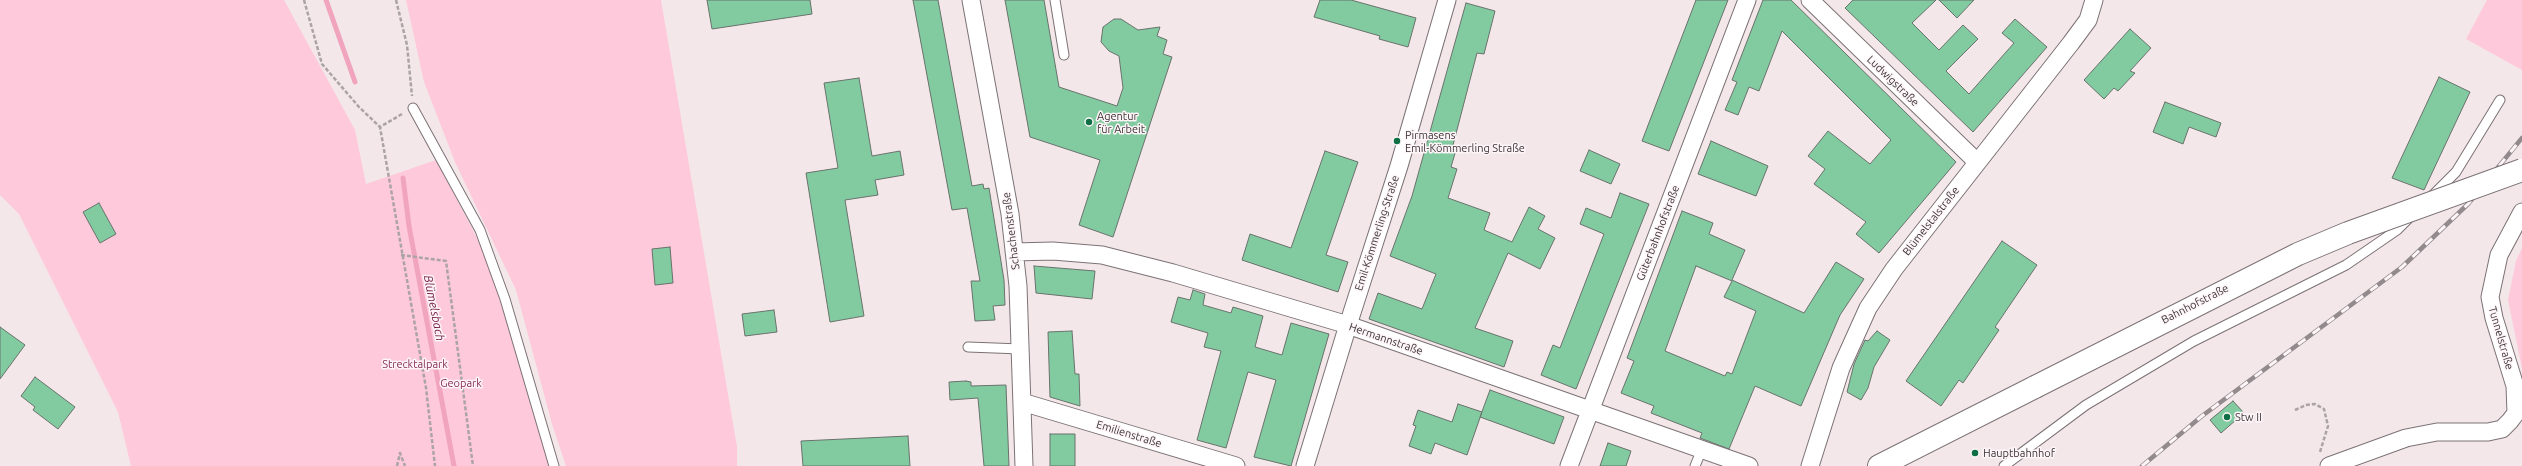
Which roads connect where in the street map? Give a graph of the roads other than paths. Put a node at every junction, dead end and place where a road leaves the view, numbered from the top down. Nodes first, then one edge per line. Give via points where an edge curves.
1 (971, 0) edge
2 (1055, 0) edge
3 (1446, 0) edge
4 (1747, 0) edge
5 (1810, 0) edge
6 (2094, 0) edge
7 (1064, 54) dead end
8 (2500, 100) dead end
9 (413, 108) road end
10 (1977, 162) junction
11 (2522, 170) edge
12 (2522, 212) edge
13 (1014, 252) junction
14 (1348, 325) junction
15 (968, 347) dead end
16 (1020, 349) junction
17 (1022, 402) junction
18 (1591, 410) junction
19 (1702, 449) junction
20 (2323, 463) edge
21 (554, 466) edge
22 (1024, 466) edge
23 (1236, 466) edge
24 (1305, 466) edge
25 (1569, 466) edge
26 (1695, 466) edge
27 (1749, 466) edge
28 (1810, 466) edge
29 (1879, 466) edge
30 (2004, 466) edge

1 - 13 street, Schachenstraße via 1003,165
2 - 7 lane
3 - 14 street, Emil-Kömmerling-Straße via 1399,166
4 - 18 street, Güterbahnhofstraße
5 - 10 street, Ludwigstraße
6 - 10 street, Blümelstalstraße via 2088,20 2071,44
8 - 30 lane via 2456,172 2397,230 2346,265 2194,341 2086,405
9 - 21 lane via 480,230 505,298
10 - 28 street, Blümelstalstraße via 1894,269 1868,308 1841,368
11 - 29 street, Bahnhofstraße, bridge via 2348,233 2298,254
12 - 20 street, Tunnelstraße via 2499,255 2490,297 2515,386 2516,413 2510,421 2502,429 2488,432 2437,432 2406,438
13 - 14 street, Hermannstraße via 1053,251 1102,255 1173,272
13 - 16 street, Schachenstraße
14 - 18 street, Hermannstraße
14 - 24 street, Emil-Kömmerling-Straße
15 - 16 lane
16 - 17 street, Schachenstraße
17 - 22 street, Schachenstraße
17 - 23 street, Emilienstraße
18 - 19 street, Hermannstraße
18 - 25 street, Güterbahnhofstraße
19 - 26 lane
19 - 27 street, Hermannstraße

